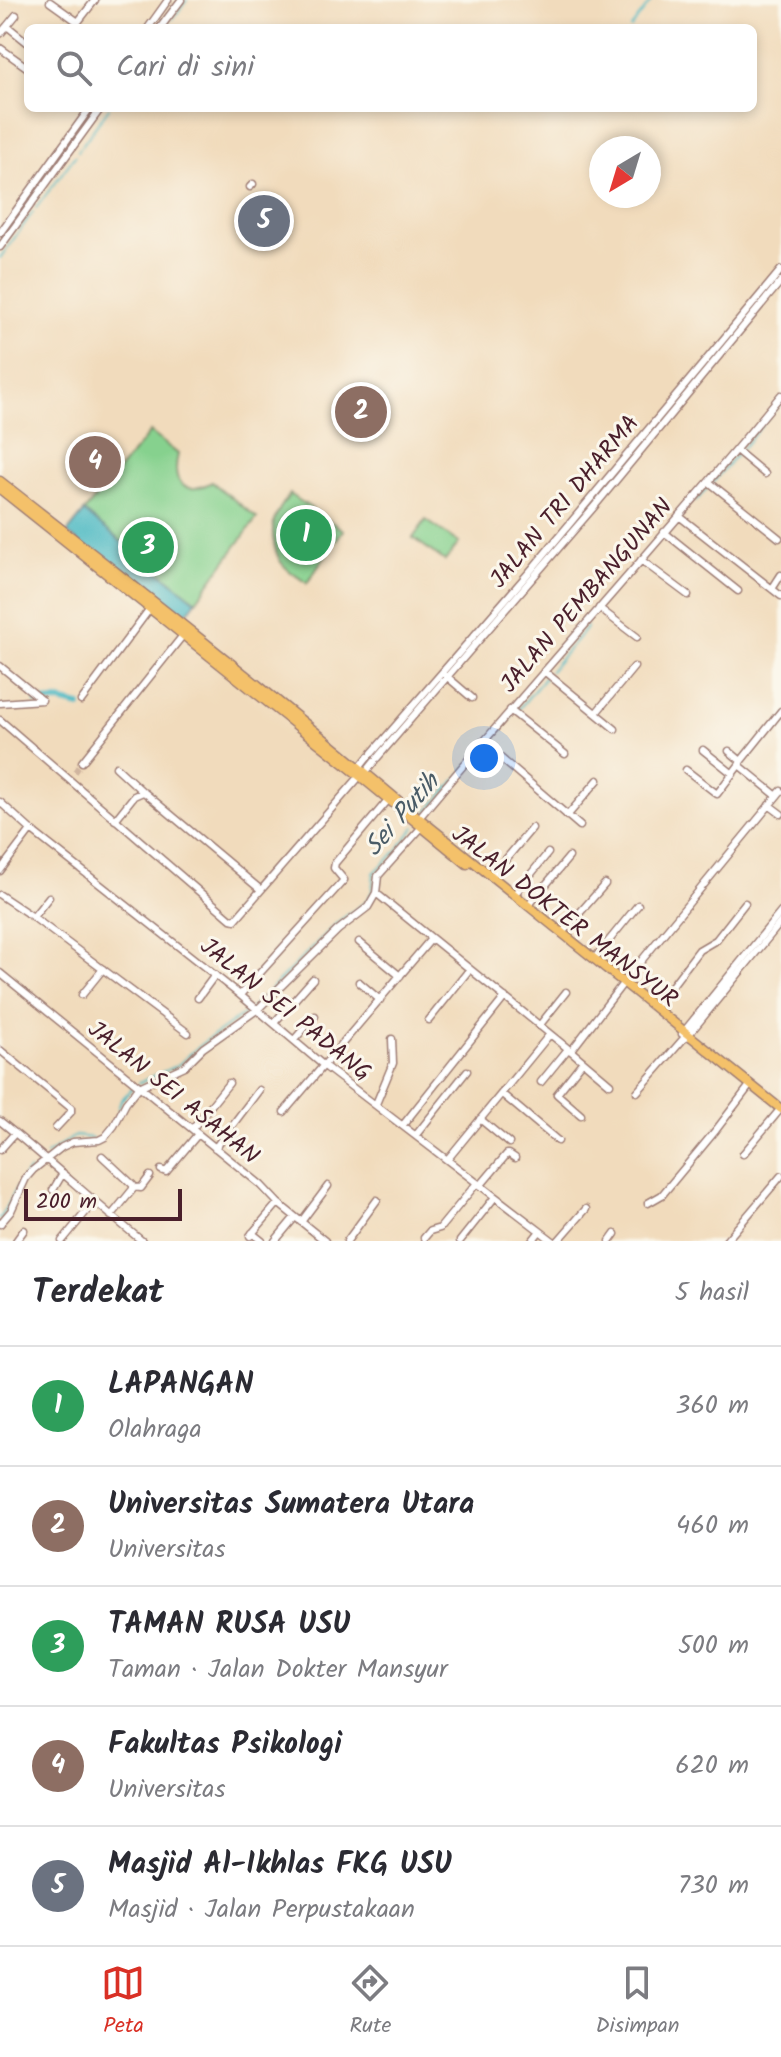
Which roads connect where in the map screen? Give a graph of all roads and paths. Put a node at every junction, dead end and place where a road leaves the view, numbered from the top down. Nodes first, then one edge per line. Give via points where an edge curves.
1 (95, 0) edge
2 (181, 0) edge
3 (50, 2) edge
4 (166, 3) edge
5 (172, 12) junction
6 (16, 15) dead end
7 (151, 24) edge
8 (163, 24) edge
9 (7, 26) junction
10 (0, 34) edge
11 (24, 40) edge
12 (0, 48) edge
13 (24, 65) edge
14 (88, 112) edge
15 (93, 112) edge
16 (98, 112) edge
17 (96, 115) junction
18 (65, 144) junction
19 (71, 149) junction
20 (0, 233) edge
21 (0, 246) edge
22 (781, 270) edge
23 (781, 281) edge
24 (740, 324) junction
25 (781, 395) edge
26 (737, 452) junction
27 (765, 474) dead end
28 (0, 481) edge
29 (710, 483) junction
30 (0, 489) edge
31 (681, 518) junction
32 (666, 533) junction
33 (64, 536) junction
34 (779, 538) edge
35 (642, 561) junction
36 (781, 575) edge
37 (772, 589) junction
38 (738, 591) dead end
39 (688, 595) dead end
40 (781, 596) edge
41 (152, 606) junction
42 (601, 609) junction
43 (185, 632) junction
44 (637, 637) dead end
45 (0, 666) edge
46 (634, 667) dead end
47 (546, 673) junction
48 (444, 674) junction
49 (472, 698) dead end
50 (81, 701) dead end
51 (0, 703) edge
52 (781, 711) edge
53 (513, 712) junction
54 (596, 713) junction
55 (0, 720) edge
56 (615, 729) dead end
57 (485, 744) junction
58 (703, 750) dead end
59 (729, 751) dead end
60 (565, 754) dead end
61 (82, 762) tunnel mouth
62 (740, 763) junction
63 (116, 767) dead end
64 (686, 770) dead end
65 (362, 771) junction
66 (75, 772) tunnel mouth
67 (733, 774) junction
68 (68, 779) junction
69 (598, 780) dead end
70 (143, 792) junction
71 (779, 794) edge
72 (388, 800) junction
73 (0, 802) edge
74 (769, 805) junction
75 (781, 814) edge
76 (567, 816) junction
77 (115, 820) junction
78 (420, 822) junction
79 (580, 826) dead end
80 (532, 828) dead end
81 (31, 830) junction
82 (548, 853) dead end
83 (569, 857) dead end
84 (0, 871) edge
85 (491, 877) junction
86 (605, 884) dead end
87 (261, 890) junction
88 (376, 893) junction
89 (0, 895) edge
90 (514, 895) junction
91 (49, 897) dead end
92 (745, 903) dead end
93 (638, 905) dead end
94 (528, 906) junction
95 (781, 912) edge
96 (33, 917) junction
97 (781, 922) edge
98 (562, 933) junction
99 (431, 939) junction
100 (359, 942) dead end
101 (760, 942) junction
102 (594, 959) junction
103 (103, 969) junction
104 (469, 970) junction
105 (0, 973) edge
106 (215, 975) junction
107 (400, 976) junction
108 (313, 979) dead end
109 (359, 982) dead end
110 (622, 984) junction
111 (566, 992) dead end
112 (82, 995) dead end
113 (240, 995) junction
114 (505, 997) junction
115 (198, 998) dead end
116 (380, 1000) junction
117 (255, 1007) junction
118 (655, 1008) junction
119 (315, 1016) dead end
120 (429, 1020) dead end
121 (274, 1023) junction
122 (539, 1026) junction
123 (188, 1033) dead end
124 (550, 1034) junction
125 (685, 1035) junction
126 (392, 1039) dead end
127 (294, 1040) junction
128 (0, 1050) edge
129 (570, 1050) junction
130 (583, 1061) junction
131 (323, 1065) junction
132 (467, 1071) dead end
133 (541, 1082) dead end
134 (229, 1083) dead end
135 (610, 1084) dead end
136 (136, 1085) junction
137 (749, 1086) junction
138 (259, 1090) dead end
139 (637, 1092) dead end
140 (502, 1094) junction
141 (376, 1104) junction
142 (780, 1111) edge
143 (284, 1112) dead end
144 (581, 1115) dead end
145 (480, 1119) junction
146 (0, 1121) edge
147 (403, 1125) junction
148 (56, 1128) dead end
149 (195, 1132) junction
150 (15, 1133) junction
151 (416, 1135) junction
152 (558, 1141) dead end
153 (509, 1143) dead end
154 (215, 1148) junction
155 (0, 1150) edge
156 (743, 1154) dead end
157 (102, 1156) dead end
158 (45, 1158) junction
159 (515, 1158) dead end
160 (447, 1160) junction
161 (161, 1170) dead end
162 (63, 1173) junction
163 (150, 1176) dead end
164 (781, 1176) edge
165 (478, 1184) junction
166 (328, 1186) dead end
167 (133, 1187) junction
168 (53, 1190) dead end
169 (495, 1197) junction
170 (377, 1200) dead end
171 (94, 1202) junction
172 (278, 1203) junction
173 (648, 1203) dead end
174 (586, 1209) dead end
175 (111, 1216) junction
176 (298, 1220) junction
177 (0, 1224) edge
178 (24, 1230) dead end
179 (540, 1231) junction
180 (424, 1238) dead end
181 (16, 1241) edge
182 (62, 1241) edge
183 (142, 1241) edge
184 (262, 1241) edge
185 (275, 1241) edge
186 (325, 1241) edge
187 (347, 1241) edge
188 (460, 1241) edge
189 (532, 1241) edge
190 (555, 1241) edge
191 (726, 1241) edge

1 - 3 street via 78,22
2 - 5 street
4 - 5 street
4 - 7 street
5 - 8 street
6 - 9 street
9 - 10 street
9 - 11 street
12 - 13 street
14 - 18 street
15 - 17 street
16 - 17 street
17 - 19 street
18 - 19 street
18 - 20 street
19 - 21 street
22 - 24 street, JALAN TRI DHARMA
23 - 24 street, JALAN TRI DHARMA
24 - 48 street, JALAN TRI DHARMA
25 - 26 street, JALAN PEMBANGUNAN
26 - 27 street
26 - 29 street, JALAN PEMBANGUNAN
28 - 33 main road, JALAN DOKTER MANSYUR
29 - 31 street, JALAN PEMBANGUNAN
29 - 34 street
30 - 33 main road, JALAN DOKTER MANSYUR
31 - 32 street, JALAN PEMBANGUNAN
31 - 37 street
32 - 35 street, JALAN PEMBANGUNAN
32 - 38 street
33 - 41 main road, JALAN DOKTER MANSYUR
35 - 39 street
35 - 42 street, JALAN PEMBANGUNAN
36 - 37 street
37 - 40 street
41 - 43 main road, JALAN DOKTER MANSYUR
41 - 50 street
42 - 44 street
42 - 47 street, JALAN PEMBANGUNAN
43 - 61 street
43 - 65 main road, JALAN DOKTER MANSYUR
45 - 51 street via 42,700
46 - 54 street
47 - 53 street, JALAN PEMBANGUNAN
47 - 54 street
48 - 49 street
48 - 65 street, JALAN TRI DHARMA
52 - 62 street
53 - 57 street, JALAN PEMBANGUNAN
53 - 60 street
54 - 56 street
55 - 68 street
57 - 76 street
57 - 78 street, JALAN PEMBANGUNAN
58 - 67 street
59 - 62 street
62 - 67 street
62 - 71 street
63 - 70 street
64 - 67 street via 716,794
65 - 72 main road, JALAN DOKTER MANSYUR
65 - 78 main road, JALAN DOKTER MANSYUR
65 - 87 street, JALAN TRI DHARMA
66 - 68 street
68 - 77 street
69 - 76 street
70 - 77 street
70 - 87 street
71 - 74 street
72 - 78 main road, JALAN DOKTER MANSYUR
72 - 113 street via 335,863 344,880
73 - 81 street, JALAN SEI PADANG
74 - 75 street
74 - 110 street
76 - 79 street
77 - 87 street, JALAN TRI DHARMA via 231,919 237,919
78 - 85 main road, JALAN DOKTER MANSYUR
78 - 88 street, JALAN PEMBANGUNAN via 379,874
78 - 110 main road, JALAN DOKTER MANSYUR
80 - 85 street
81 - 84 street
81 - 106 street, JALAN SEI PADANG
82 - 90 street
83 - 94 street
85 - 90 main road, JALAN DOKTER MANSYUR
86 - 98 street
88 - 99 street
88 - 117 street, JALAN PEMBANGUNAN via 368,907
89 - 96 street
90 - 94 main road, JALAN DOKTER MANSYUR
91 - 96 street
92 - 118 street via 716,940 699,950
93 - 102 street
94 - 98 main road, JALAN DOKTER MANSYUR
95 - 101 street
96 - 103 street
97 - 101 street
98 - 102 main road, JALAN DOKTER MANSYUR
99 - 104 street
99 - 107 street
100 - 107 street
101 - 125 street
102 - 110 main road, JALAN DOKTER MANSYUR
103 - 112 street
103 - 123 street
104 - 114 street
104 - 120 street
105 - 136 street, JALAN SEI ASAHAN
106 - 113 street, JALAN SEI PADANG
106 - 115 street
107 - 116 street
108 - 121 street
109 - 116 street
110 - 118 main road, JALAN DOKTER MANSYUR
110 - 125 main road, JALAN DOKTER MANSYUR
110 - 129 street
111 - 122 street
113 - 117 street, JALAN SEI PADANG
114 - 122 street
114 - 147 street
116 - 131 street
117 - 121 street, JALAN SEI PADANG
117 - 136 street, JALAN PEMBANGUNAN via 185,1066
118 - 125 main road, JALAN DOKTER MANSYUR
119 - 127 street
121 - 127 street, JALAN SEI PADANG
122 - 124 street
124 - 129 street
124 - 140 street
125 - 137 main road, JALAN DOKTER MANSYUR
125 - 139 street
126 - 141 street via 393,1063
127 - 131 street, JALAN SEI PADANG
128 - 148 street via 71,1108
129 - 130 street
129 - 133 street
130 - 135 street
130 - 144 street via 557,1094
131 - 141 street, JALAN SEI PADANG
131 - 143 street
132 - 151 street
134 - 149 street
136 - 149 street, JALAN SEI ASAHAN
136 - 158 street via 105,1137 73,1142
137 - 142 main road, JALAN DOKTER MANSYUR
137 - 173 street via 662,1195
138 - 154 street
140 - 145 street
140 - 152 street
141 - 147 street, JALAN SEI PADANG
142 - 156 street
145 - 153 street
145 - 160 street
146 - 150 street
147 - 151 street, JALAN SEI PADANG
149 - 154 street, JALAN SEI ASAHAN
149 - 161 street via 166,1172
150 - 155 street
150 - 158 street
151 - 160 street, JALAN SEI PADANG
154 - 172 street, JALAN SEI ASAHAN
157 - 167 street
158 - 162 street
158 - 177 street via 26,1178
159 - 165 street via 507,1154
160 - 165 street, JALAN SEI PADANG
162 - 168 street
162 - 171 street
163 - 167 street via 141,1188
164 - 191 street
165 - 169 street, JALAN SEI PADANG
165 - 180 street via 440,1228
166 - 176 street
167 - 175 street
169 - 179 street, JALAN SEI PADANG
169 - 188 street
170 - 187 street
171 - 175 street
171 - 182 street
172 - 176 street, JALAN SEI ASAHAN
172 - 184 street via 251,1234
174 - 190 street
175 - 183 street
176 - 185 street
176 - 186 street, JALAN SEI ASAHAN
178 - 181 street
179 - 189 street
179 - 190 street, JALAN SEI PADANG

